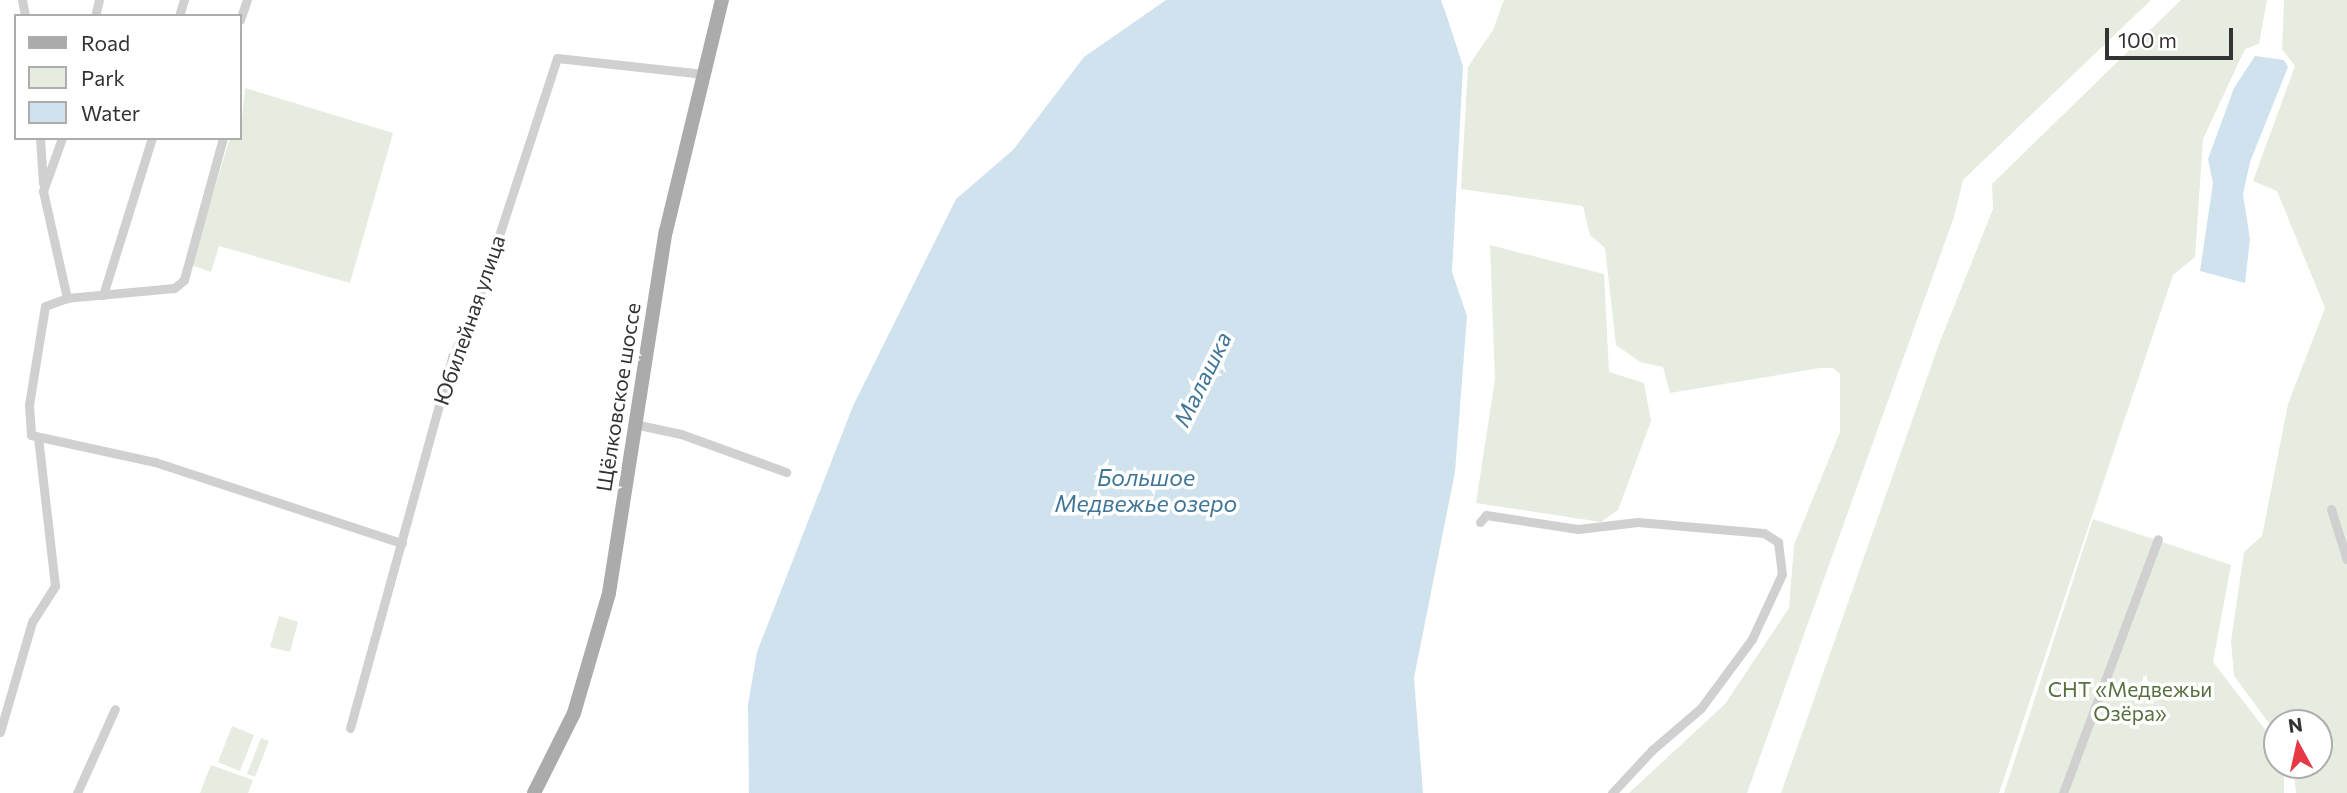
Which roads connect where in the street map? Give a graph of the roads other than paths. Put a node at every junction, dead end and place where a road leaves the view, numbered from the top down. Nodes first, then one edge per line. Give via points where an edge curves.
1 (723, 0) edge
2 (704, 74) junction
3 (40, 140) edge
4 (61, 140) edge
5 (151, 140) edge
6 (222, 140) edge
7 (43, 183) junction
8 (103, 295) junction
9 (67, 298) junction
10 (634, 424) junction
11 (37, 437) junction
12 (786, 472) dead end
13 (2331, 509) dead end
14 (1480, 522) dead end
15 (2158, 539) dead end
16 (402, 542) junction
17 (2347, 559) edge
18 (115, 709) dead end
19 (350, 728) dead end
20 (0, 732) edge
21 (77, 793) edge
22 (534, 793) edge
23 (1612, 793) edge
24 (2063, 793) edge

1 - 2 main road, Щёлковское шоссе
2 - 10 main road, Щёлковское шоссе via 666,231
2 - 16 street, Юбилейная улица via 557,58 475,309 452,357
3 - 7 street
4 - 7 street
5 - 8 street
6 - 8 street via 184,280 174,288
7 - 9 street
8 - 9 street
9 - 11 street via 45,306 28,421 30,435
10 - 12 street via 681,434
10 - 22 main road, Щёлковское шоссе via 609,593 593,657 574,713
11 - 16 street via 155,462
11 - 20 street via 55,586 32,622
13 - 17 street
14 - 23 street via 1486,515 1578,530 1638,522 1764,533 1778,542 1782,574 1746,648 1701,708
15 - 24 street
16 - 19 street, Юбилейная улица
18 - 21 street

